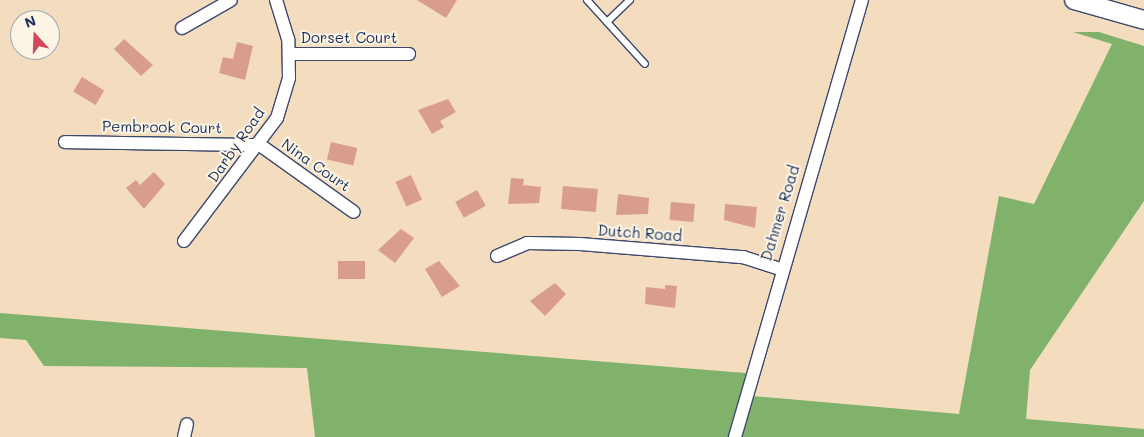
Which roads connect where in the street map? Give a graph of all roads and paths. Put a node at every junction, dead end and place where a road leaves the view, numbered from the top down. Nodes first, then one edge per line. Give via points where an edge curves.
1 (231, 0) edge
2 (276, 0) edge
3 (587, 0) edge
4 (630, 0) edge
5 (862, 0) edge
6 (1085, 2) edge
7 (1144, 20) edge
8 (607, 22) junction
9 (182, 28) dead end
10 (289, 54) junction
11 (409, 54) dead end
12 (645, 64) dead end
13 (65, 142) dead end
14 (260, 145) junction
15 (354, 212) dead end
16 (184, 241) dead end
17 (498, 256) dead end
18 (780, 269) junction
19 (187, 424) dead end
20 (184, 437) edge
21 (735, 437) edge

1 - 9 street
2 - 10 street, Darby Road
3 - 8 lane
4 - 8 lane
5 - 18 street, Dahmer Road
6 - 7 main road
8 - 12 lane
10 - 11 street, Dorset Court
10 - 14 street, Darby Road via 289,78 277,118
13 - 14 street, Pembrook Court
14 - 15 street, Nina Court
14 - 16 street, Darby Road
17 - 18 street, Dutch Road via 527,243 580,244 742,257
18 - 21 street, Dahmer Road
19 - 20 street

